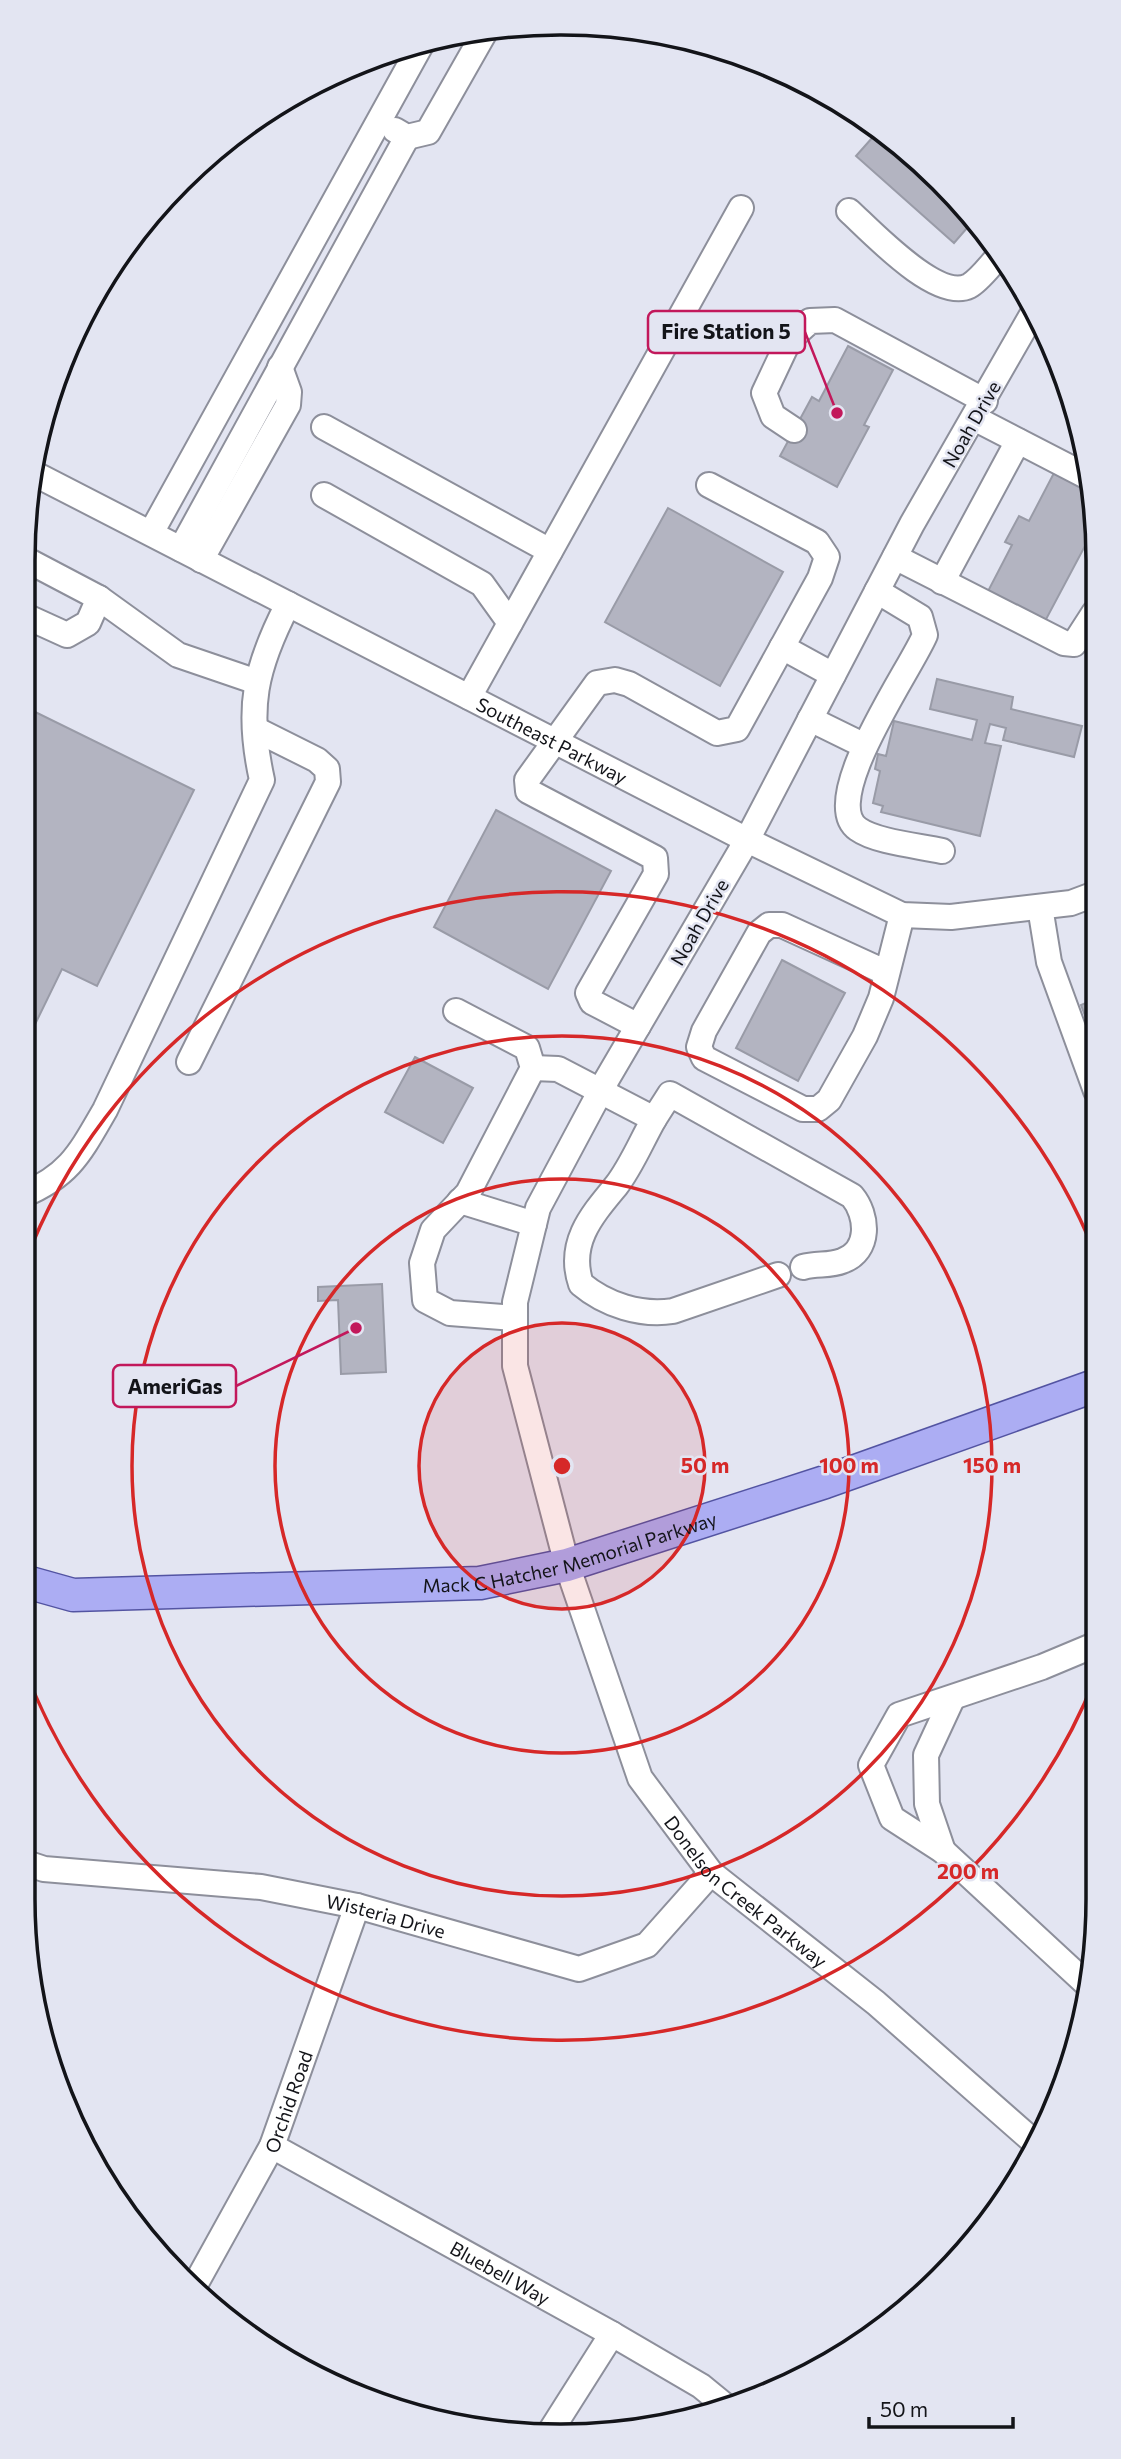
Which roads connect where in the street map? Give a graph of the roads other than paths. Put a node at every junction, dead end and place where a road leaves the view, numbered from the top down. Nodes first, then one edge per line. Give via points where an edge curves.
1 (480, 41) edge
2 (415, 56) edge
3 (377, 121) junction
4 (407, 137) junction
5 (741, 208) dead end
6 (849, 211) dead end
7 (993, 263) edge
8 (1028, 321) edge
9 (979, 410) junction
10 (324, 427) dead end
11 (794, 430) dead end
12 (1018, 441) junction
13 (1078, 472) edge
14 (42, 477) edge
15 (709, 485) dead end
16 (324, 495) dead end
17 (150, 533) junction
18 (550, 551) junction
19 (191, 554) junction
20 (895, 557) junction
21 (35, 564) edge
22 (942, 582) junction
23 (877, 591) junction
24 (99, 598) junction
25 (288, 604) junction
26 (35, 620) edge
27 (510, 623) junction
28 (1086, 627) edge
29 (782, 647) junction
30 (833, 675) junction
31 (257, 681) junction
32 (468, 697) junction
33 (810, 719) junction
34 (255, 729) junction
35 (554, 741) junction
36 (863, 745) junction
37 (747, 840) junction
38 (942, 851) dead end
39 (1086, 897) edge
40 (1040, 907) junction
41 (902, 915) junction
42 (887, 973) junction
43 (456, 1011) dead end
44 (638, 1026) junction
45 (189, 1062) dead end
46 (1086, 1064) edge
47 (533, 1068) junction
48 (601, 1090) junction
49 (654, 1119) junction
50 (35, 1190) edge
51 (460, 1201) junction
52 (534, 1224) junction
53 (803, 1267) dead end
54 (778, 1275) dead end
55 (515, 1318) junction
56 (1086, 1389) edge
57 (567, 1565) junction
58 (35, 1584) edge
59 (1086, 1649) edge
60 (952, 1699) junction
61 (943, 1851) junction
62 (35, 1866) edge
63 (711, 1873) junction
64 (357, 1906) junction
65 (1080, 1978) edge
66 (1029, 2137) edge
67 (272, 2146) junction
68 (198, 2279) edge
69 (612, 2334) junction
70 (718, 2400) edge
71 (555, 2424) edge

1 - 4 street via 428,132
2 - 3 street
3 - 4 street
3 - 17 street
4 - 19 street via 280,367 289,392 288,405
5 - 18 street
6 - 7 street via 934,284 956,289 970,286
8 - 9 street, Noah Drive
9 - 11 street via 835,320 810,321 789,340 764,393 773,416
9 - 12 street
9 - 20 street, Noah Drive
10 - 18 street
12 - 13 street
12 - 22 street
14 - 17 street, Southeast Parkway
15 - 29 street via 817,542 827,557
16 - 27 street via 482,584
17 - 19 street, Southeast Parkway
18 - 27 street
19 - 25 street, Southeast Parkway
20 - 22 street
20 - 23 street, Noah Drive
21 - 24 street
22 - 28 street via 1064,643 1074,644
23 - 30 street, Noah Drive
23 - 36 street via 920,617 925,635
24 - 26 street via 88,622 67,635
24 - 31 street via 178,654
25 - 31 street via 265,649
25 - 32 street, Southeast Parkway
27 - 32 street
29 - 30 street
29 - 35 street via 737,729 717,733 615,680 597,682
30 - 33 street, Noah Drive
31 - 34 street
32 - 35 street, Southeast Parkway
33 - 36 street
33 - 37 street, Noah Drive
34 - 45 street via 317,760 327,769 328,782
34 - 50 street via 262,780 111,1099 79,1155 51,1183
35 - 37 street, Southeast Parkway
35 - 44 street via 527,780 528,791 655,858 656,874 588,993 592,1002
36 - 38 street via 847,808 849,819 873,835
37 - 41 street, Southeast Parkway
37 - 44 street, Noah Drive
39 - 40 street, Southeast Parkway
40 - 41 street, Southeast Parkway via 951,917
40 - 46 street via 1049,962
41 - 42 street
42 - 42 street via 865,1036 829,1100 818,1109 803,1109 777,1097 704,1058 699,1048 710,1018 759,933 769,925 782,925
43 - 47 street via 527,1048
44 - 48 street, Noah Drive
47 - 48 street via 558,1069
47 - 51 street
48 - 49 street
48 - 52 street, Noah Drive via 538,1208
49 - 53 street via 670,1094 852,1196 862,1207 865,1223 855,1254 842,1261
49 - 54 street via 616,1185 585,1227 579,1251 581,1284 619,1305 656,1314
51 - 52 street
51 - 55 street via 433,1230 422,1263 425,1300 450,1313
52 - 55 street, Noah Drive
55 - 57 street, Noah Drive via 514,1366
56 - 57 main road, Mack C Hatcher Memorial Parkway via 825,1482
57 - 58 main road, Mack C Hatcher Memorial Parkway via 467,1584 74,1595
57 - 63 street, Donelson Creek Parkway via 640,1778
59 - 60 street
60 - 61 street via 926,1755 927,1804
60 - 61 street via 899,1715 871,1765 892,1818
61 - 65 street
62 - 64 street, Wisteria Drive via 261,1887
63 - 64 street, Wisteria Drive via 647,1945 579,1969
63 - 66 street, Donelson Creek Parkway via 876,2003
64 - 67 street, Orchid Road
67 - 68 street, Orchid Road
67 - 69 street, Bluebell Way
69 - 70 street, Bluebell Way
69 - 71 street

